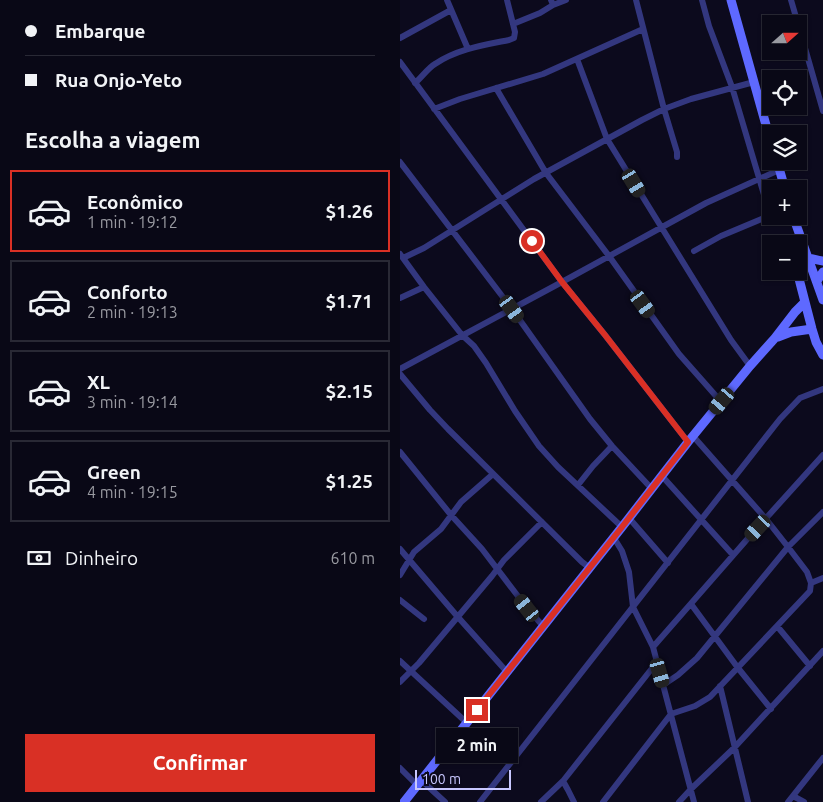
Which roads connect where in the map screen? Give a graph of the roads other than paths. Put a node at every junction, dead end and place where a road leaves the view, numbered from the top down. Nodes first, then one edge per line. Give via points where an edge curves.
1 (447, 0) edge
2 (507, 0) edge
3 (566, 0) edge
4 (636, 0) edge
5 (702, 0) edge
6 (731, 0) edge
7 (791, 0) edge
8 (552, 3) edge
9 (451, 10) junction
10 (795, 15) edge
11 (513, 24) junction
12 (643, 29) junction
13 (400, 38) edge
14 (468, 49) junction
15 (808, 59) edge
16 (577, 60) junction
17 (400, 62) edge
18 (754, 82) junction
19 (415, 83) junction
20 (732, 87) junction
21 (496, 88) junction
22 (434, 109) junction
23 (664, 109) junction
24 (823, 110) edge
25 (766, 125) edge
26 (607, 139) junction
27 (677, 158) dead end
28 (400, 162) edge
29 (772, 170) edge
30 (546, 173) junction
31 (759, 179) junction
32 (762, 188) edge
33 (501, 200) junction
34 (762, 219) edge
35 (661, 227) junction
36 (453, 230) junction
37 (694, 251) dead end
38 (401, 256) edge
39 (609, 256) junction
40 (807, 259) edge
41 (823, 261) edge
42 (807, 265) edge
43 (823, 272) edge
44 (799, 280) edge
45 (817, 281) junction
46 (562, 282) junction
47 (424, 287) junction
48 (400, 298) edge
49 (823, 300) edge
50 (805, 302) junction
51 (512, 309) junction
52 (812, 329) junction
53 (462, 334) junction
54 (776, 338) junction
55 (822, 349) edge
56 (750, 366) junction
57 (400, 368) edge
58 (400, 374) edge
59 (823, 389) edge
60 (722, 401) junction
61 (691, 439) junction
62 (612, 446) junction
63 (400, 452) edge
64 (823, 455) edge
65 (493, 474) junction
66 (662, 476) junction
67 (732, 480) junction
68 (578, 485) junction
69 (652, 489) junction
70 (823, 512) edge
71 (451, 515) junction
72 (629, 518) junction
73 (702, 519) junction
74 (766, 519) junction
75 (542, 522) junction
76 (622, 527) junction
77 (614, 538) junction
78 (788, 547) junction
79 (400, 549) edge
80 (733, 555) junction
81 (409, 560) junction
82 (668, 563) junction
83 (497, 568) junction
84 (590, 568) junction
85 (400, 575) edge
86 (823, 578) edge
87 (811, 583) junction
88 (400, 600) edge
89 (692, 604) junction
90 (633, 607) junction
91 (457, 616) junction
92 (424, 619) dead end
93 (543, 626) junction
94 (777, 626) junction
95 (715, 636) junction
96 (653, 648) junction
97 (823, 651) edge
98 (400, 662) edge
99 (657, 662) junction
100 (810, 666) junction
101 (738, 668) junction
102 (411, 671) junction
103 (507, 672) junction
104 (400, 682) edge
105 (663, 685) junction
106 (720, 686) junction
107 (770, 709) junction
108 (671, 714) junction
109 (467, 723) junction
110 (734, 748) junction
111 (823, 758) edge
112 (400, 768) edge
113 (563, 781) junction
114 (419, 782) junction
115 (691, 789) junction
116 (793, 796) junction
117 (404, 802) edge
118 (445, 802) edge
119 (480, 802) edge
120 (541, 802) edge
121 (574, 802) edge
122 (603, 802) edge
123 (679, 802) edge
124 (694, 802) edge
125 (748, 802) edge
126 (788, 802) edge
127 (804, 802) edge

1 - 9 street
2 - 11 street
3 - 8 street
4 - 12 street
5 - 20 street
6 - 18 main road
7 - 10 street
8 - 11 street via 540,14
9 - 13 street
9 - 14 street
11 - 14 street via 515,35 511,39
12 - 16 street
12 - 23 street
14 - 19 street via 435,64
15 - 24 street
16 - 21 street
16 - 26 street
17 - 19 street
18 - 20 street
18 - 25 main road
19 - 22 street
20 - 23 street
20 - 31 street
21 - 22 street
21 - 30 street
22 - 33 street
23 - 26 street
23 - 27 street
26 - 30 street
26 - 35 street
28 - 36 street
29 - 31 street
30 - 33 street
30 - 39 street
31 - 32 street
31 - 35 street
33 - 36 street
33 - 46 street
34 - 37 street
35 - 39 street
35 - 56 street via 730,340
36 - 38 street via 424,248
36 - 51 street
38 - 47 street
39 - 46 street
39 - 60 street via 679,354
40 - 41 main road
42 - 45 main road
43 - 45 main road
44 - 50 main road
45 - 49 main road
46 - 51 street
46 - 61 street
47 - 48 street
47 - 53 street
50 - 52 main road
50 - 54 main road
51 - 53 street
51 - 62 street
52 - 54 main road
52 - 55 main road
53 - 57 street
53 - 68 street via 486,363 539,446
54 - 56 main road
56 - 60 main road
58 - 65 street via 430,410
59 - 67 street via 800,398
60 - 61 main road
61 - 66 main road
61 - 67 street
62 - 68 street
62 - 69 street
63 - 71 street
64 - 74 street
65 - 71 street
65 - 75 street
66 - 69 main road
66 - 73 street
67 - 73 street
67 - 74 street
68 - 76 street
69 - 72 main road
70 - 78 street
71 - 81 street
71 - 83 street
72 - 76 main road
72 - 82 street
73 - 80 street
73 - 82 street
74 - 78 street
74 - 80 street
75 - 83 street
75 - 84 street
76 - 77 main road
77 - 84 main road
77 - 90 street via 630,572
78 - 87 street via 807,572
78 - 95 street
79 - 81 street
80 - 89 street
81 - 85 street
81 - 91 street
82 - 90 street
83 - 91 street
83 - 93 street
84 - 93 main road
86 - 87 street
87 - 94 street via 810,591
88 - 92 street
89 - 95 street
89 - 96 street
90 - 96 street
90 - 119 street
91 - 102 street
91 - 103 street
93 - 103 main road
94 - 100 street
94 - 101 street
95 - 101 street
95 - 105 street via 697,658
96 - 99 street
97 - 100 street
98 - 102 street
99 - 105 street
99 - 113 street
100 - 107 street
101 - 106 street
101 - 107 street
102 - 104 street
102 - 109 street
103 - 109 main road
105 - 108 street
106 - 108 street via 704,702
106 - 110 street
107 - 110 street
108 - 115 street
108 - 122 street
109 - 114 main road
110 - 115 street
110 - 125 street
111 - 116 street
112 - 114 street
113 - 120 street
113 - 121 street
114 - 117 main road
114 - 118 street
115 - 123 street
115 - 124 street
116 - 126 street
116 - 127 street

